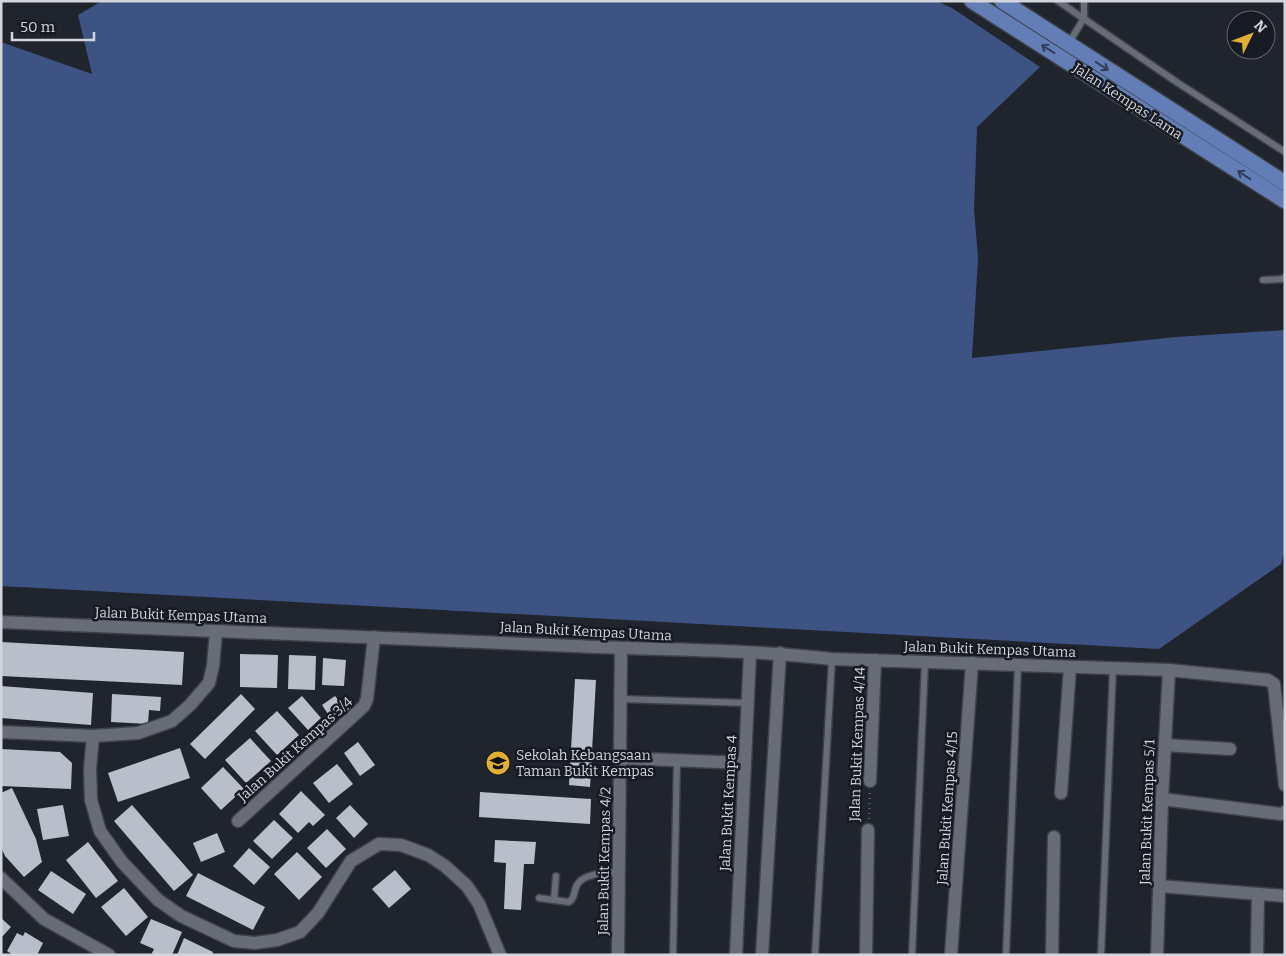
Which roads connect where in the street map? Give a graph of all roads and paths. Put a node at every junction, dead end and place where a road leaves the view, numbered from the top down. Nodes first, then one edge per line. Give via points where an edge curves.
1 (972, 1) edge
2 (1002, 1) edge
3 (1058, 1) edge
4 (1084, 1) edge
5 (1084, 18) junction
6 (1068, 44) junction
7 (1285, 152) edge
8 (1285, 183) edge
9 (1285, 201) edge
10 (1285, 277) edge
11 (1264, 280) dead end
12 (1, 622) edge
13 (216, 632) junction
14 (374, 636) junction
15 (621, 648) junction
16 (750, 653) junction
17 (780, 653) junction
18 (832, 659) junction
19 (876, 660) junction
20 (925, 662) junction
21 (972, 663) junction
22 (1018, 665) junction
23 (1070, 667) junction
24 (1113, 668) junction
25 (1169, 670) junction
26 (620, 699) junction
27 (748, 703) junction
28 (1, 732) edge
29 (93, 736) junction
30 (1165, 745) junction
31 (1230, 748) dead end
32 (620, 758) junction
33 (677, 760) junction
34 (745, 763) junction
35 (870, 781) joint
36 (1285, 785) edge
37 (1062, 793) dead end
38 (1162, 799) junction
39 (1285, 812) edge
40 (238, 821) dead end
41 (868, 830) joint
42 (1054, 837) dead end
43 (618, 872) junction
44 (556, 876) dead end
45 (1, 878) edge
46 (1159, 886) junction
47 (1258, 894) junction
48 (1285, 896) edge
49 (538, 898) dead end
50 (554, 900) junction
51 (109, 955) edge
52 (500, 955) edge
53 (618, 955) edge
54 (673, 955) edge
55 (736, 955) edge
56 (762, 955) edge
57 (815, 955) edge
58 (866, 955) edge
59 (912, 955) edge
60 (951, 955) edge
61 (1006, 955) edge
62 (1052, 955) edge
63 (1101, 955) edge
64 (1157, 955) edge
65 (1257, 955) edge

9 -> 1 main road, Jalan Kempas Lama
2 - 6 main road, Jalan Kempas Lama
3 - 5 lane
4 - 5 lane
5 - 6 lane
5 - 7 lane
6 -> 8 main road, Jalan Kempas Lama
10 - 11 lane
12 - 13 street, Jalan Bukit Kempas Utama
13 - 14 street, Jalan Bukit Kempas Utama
13 - 29 street via 209,684 172,721 138,733
14 - 15 street, Jalan Bukit Kempas Utama
14 - 40 street, Jalan Bukit Kempas 3/4 via 364,706
15 - 16 street, Jalan Bukit Kempas Utama
15 - 26 street, Jalan Bukit Kempas 4/2
16 - 17 street, Jalan Bukit Kempas Utama
16 - 27 street, Jalan Bukit Kempas 4
17 - 18 street, Jalan Bukit Kempas Utama
17 - 56 street
18 - 19 street, Jalan Bukit Kempas Utama
18 - 57 lane
19 - 20 street, Jalan Bukit Kempas Utama
19 - 35 street, Jalan Bukit Kempas 4/14
20 - 21 street, Jalan Bukit Kempas Utama
20 - 59 lane
21 - 22 street, Jalan Bukit Kempas Utama
21 - 60 street, Jalan Bukit Kempas 4/15
22 - 23 street, Jalan Bukit Kempas Utama
22 - 61 lane
23 - 24 street, Jalan Bukit Kempas Utama
23 - 37 street
24 - 25 street, Jalan Bukit Kempas Utama
24 - 63 lane
25 - 30 street, Jalan Bukit Kempas 5/1
25 - 36 street, Jalan Bukit Kempas Utama via 1271,681 1274,684
26 - 27 lane
26 - 32 street, Jalan Bukit Kempas 4/2
27 - 34 street, Jalan Bukit Kempas 4
28 - 29 street
29 - 52 street via 91,800 100,831 122,862 158,900 181,916 234,941 277,940 300,932 318,914 352,861 379,844 401,845 428,855 467,886 479,904
30 - 31 street
30 - 38 street, Jalan Bukit Kempas 5/1
32 - 33 street
32 - 43 street, Jalan Bukit Kempas 4/2
33 - 34 street
33 - 54 lane
34 - 55 street, Jalan Bukit Kempas 4
35 - 41 path, Jalan Bukit Kempas 4/14
38 - 39 street
38 - 46 street, Jalan Bukit Kempas 5/1
41 - 58 street
42 - 62 street
43 - 50 lane via 597,873 579,882 571,901
43 - 53 street, Jalan Bukit Kempas 4/2
44 - 50 lane
45 - 51 street via 44,919
46 - 47 street
46 - 64 street, Jalan Bukit Kempas 5/1
47 - 48 street
47 - 65 street
49 - 50 lane

